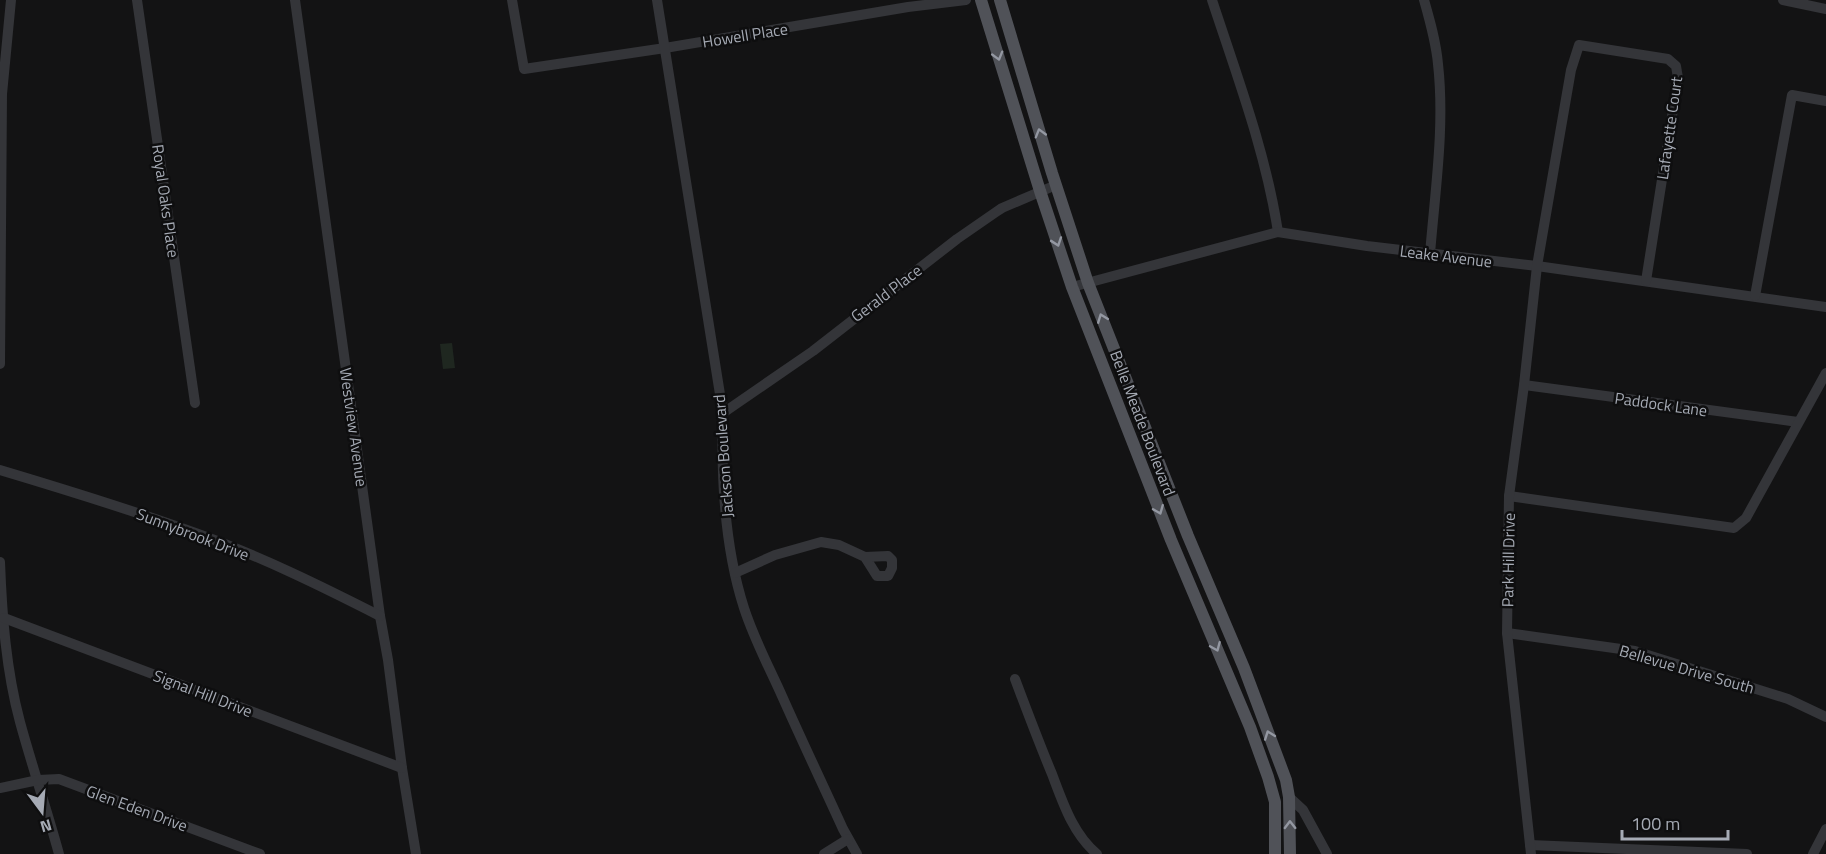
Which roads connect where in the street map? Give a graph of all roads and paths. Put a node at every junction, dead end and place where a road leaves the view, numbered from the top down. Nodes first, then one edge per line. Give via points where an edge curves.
1 (11, 0) edge
2 (137, 0) edge
3 (295, 0) edge
4 (512, 0) edge
5 (657, 0) edge
6 (966, 0) edge
7 (981, 0) edge
8 (1000, 0) edge
9 (1212, 0) edge
10 (1424, 0) edge
11 (1783, 0) edge
12 (1826, 9) edge
13 (665, 48) junction
14 (1571, 70) joint
15 (1826, 101) edge
16 (1056, 185) junction
17 (1040, 192) junction
18 (1278, 232) junction
19 (1430, 254) junction
20 (1537, 266) junction
21 (1646, 281) junction
22 (1088, 283) junction
23 (1072, 287) junction
24 (1755, 296) junction
25 (1826, 306) edge
26 (0, 364) edge
27 (1826, 373) edge
28 (1524, 385) junction
29 (195, 403) dead end
30 (723, 413) junction
31 (1798, 422) junction
32 (1148, 437) junction
33 (1133, 444) junction
34 (0, 471) edge
35 (1166, 483) junction
36 (1150, 489) junction
37 (1509, 496) junction
38 (865, 557) dead end
39 (0, 562) edge
40 (735, 573) junction
41 (380, 616) junction
42 (4, 618) junction
43 (1507, 633) junction
44 (1015, 679) dead end
45 (1826, 717) edge
46 (402, 768) junction
47 (38, 780) junction
48 (5, 788) edge
49 (1289, 797) junction
50 (1274, 799) junction
51 (1826, 829) edge
52 (848, 839) junction
53 (1531, 849) edge
54 (59, 854) edge
55 (261, 854) edge
56 (416, 854) edge
57 (824, 854) edge
58 (857, 854) edge
59 (1097, 854) edge
60 (1275, 854) edge
61 (1290, 854) edge
62 (1328, 854) edge
63 (1747, 854) edge
64 (1813, 854) edge

1 - 26 street via 2,94
2 - 29 street, Royal Oaks Place
3 - 41 street, Westview Avenue
4 - 13 street, Howell Place via 524,69
5 - 13 street, Jackson Boulevard
6 - 13 street, Howell Place
7 -> 17 main road, Belle Meade Boulevard
16 -> 8 main road, Belle Meade Boulevard
9 - 18 street via 1263,164
10 - 19 street via 1434,35 1441,111
11 - 12 street
13 - 30 street, Jackson Boulevard
14 - 20 street, Park Hill Drive
14 - 21 street, Lafayette Court via 1579,45 1668,59 1676,66 1678,78
15 - 24 street via 1792,95
16 - 17 street, Gerald Place
16 - 22 main road, Belle Meade Boulevard
17 -> 23 main road, Belle Meade Boulevard
17 - 30 street, Gerald Place via 1002,208 957,239 813,351
18 - 19 street, Leake Avenue
18 - 22 street, Leake Avenue
19 - 20 street, Leake Avenue
20 - 21 street, Leake Avenue
20 - 28 street, Park Hill Drive
21 - 24 street, Leake Avenue
22 - 23 street, Leake Avenue
32 -> 22 main road, Belle Meade Boulevard
23 - 33 main road, Belle Meade Boulevard
24 - 25 street, Leake Avenue
27 - 31 street
28 - 31 street, Paddock Lane
28 - 37 street, Park Hill Drive
30 - 40 street, Jackson Boulevard via 724,502
31 - 37 street via 1746,518 1734,528
32 - 33 main road
32 - 35 main road, Belle Meade Boulevard
33 - 36 main road, Belle Meade Boulevard
34 - 41 street, Sunnybrook Drive via 202,535 300,576
35 - 36 main road
49 -> 35 main road, Belle Meade Boulevard via 1251,686
36 -> 50 main road, Belle Meade Boulevard via 1250,727
37 - 43 street, Park Hill Drive
38 - 40 street via 821,542 775,555
39 - 42 street
40 - 52 street, Jackson Boulevard via 759,649
41 - 46 street, Westview Avenue
42 - 46 street, Signal Hill Drive
42 - 47 street via 19,717
43 - 45 street, Bellevue Drive South via 1635,651 1788,699
43 - 53 street, Park Hill Drive
44 - 59 street via 1069,817
46 - 56 street, Westview Avenue
47 - 48 street, Glen Eden Drive
47 - 54 street
47 - 55 street, Glen Eden Drive via 59,779
49 - 50 main road
61 -> 49 main road, Belle Meade Boulevard
49 - 62 street via 1303,810
50 - 60 main road, Belle Meade Boulevard
51 - 64 street
52 - 57 street
52 - 58 street, Jackson Boulevard
53 - 63 street

